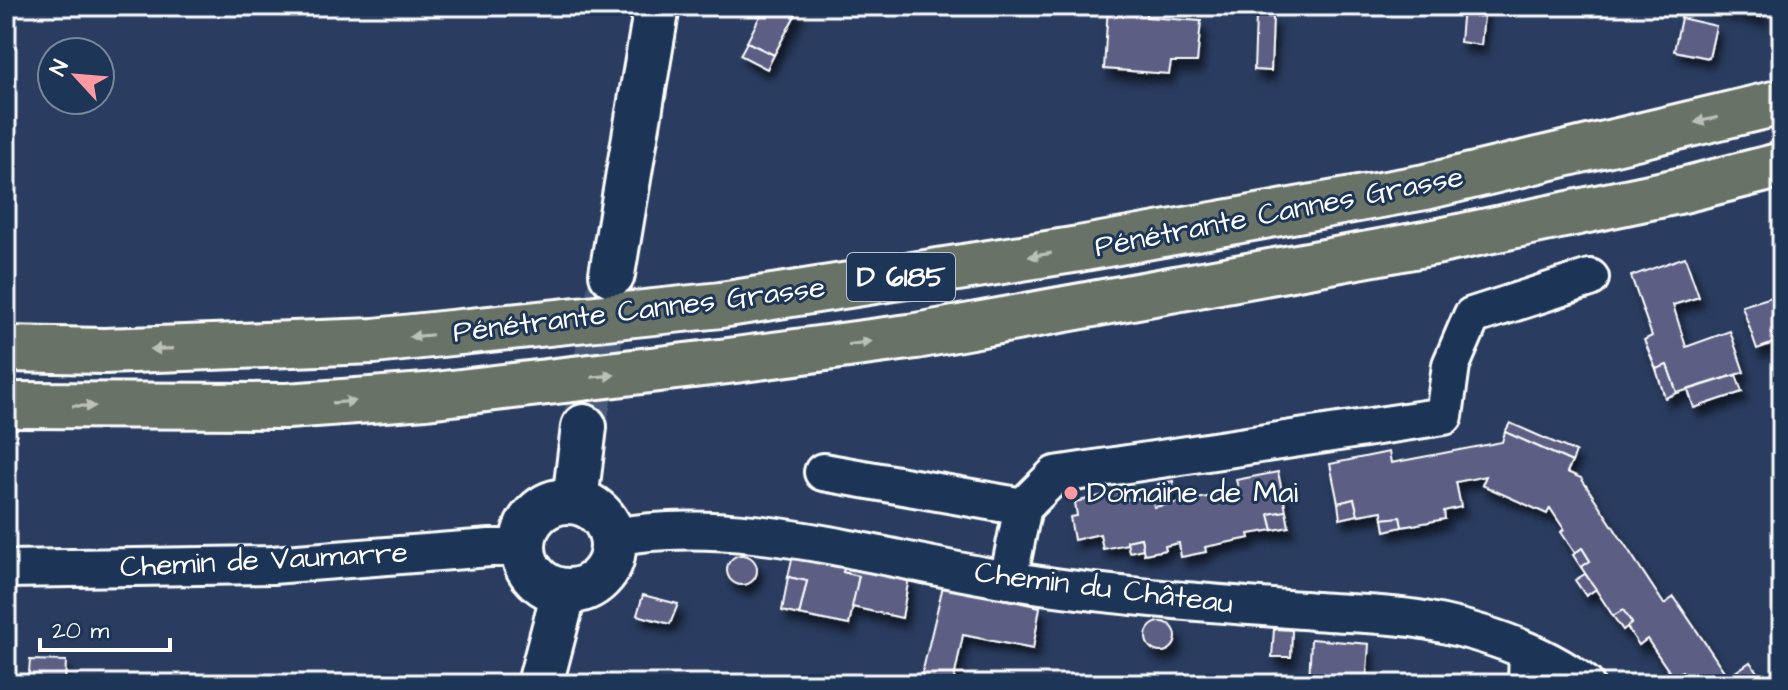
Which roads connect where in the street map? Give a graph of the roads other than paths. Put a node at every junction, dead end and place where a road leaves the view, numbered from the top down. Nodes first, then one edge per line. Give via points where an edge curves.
1 (657, 6) edge
2 (1782, 102) edge
3 (1782, 165) edge
4 (612, 274) tunnel mouth
5 (1590, 278) dead end
6 (6, 349) edge
7 (6, 405) edge
8 (584, 427) tunnel mouth
9 (823, 472) dead end
10 (575, 501) junction
11 (1023, 507) junction
12 (613, 537) junction
13 (522, 548) junction
14 (6, 569) edge
15 (1008, 580) junction
16 (564, 592) junction
17 (1519, 648) junction
18 (540, 684) edge
19 (1518, 684) edge
20 (1585, 684) edge

1 - 4 main road
2 -> 6 highway, Pénétrante Cannes Grasse / D 6185 via 1425,187 721,305 374,341 104,351
7 -> 3 highway, Pénétrante Cannes Grasse / D 6185 via 287,406 426,396 916,336 1420,245
5 - 11 street via 1472,316 1451,365 1444,416 1055,475
8 - 10 main road
9 - 11 street
10 - 12 main road via 599,513
10 - 13 main road via 544,507 532,518
11 - 15 street
12 - 15 street, Chemin du Château via 673,530 778,537
12 - 16 main road via 607,570 581,590
13 - 14 street, Chemin de Vaumarre via 272,565
13 - 16 main road via 535,578
15 - 17 street, Chemin du Château via 1428,621
16 - 18 main road
17 - 19 lane
17 - 20 street, Chemin du Château via 1558,664

